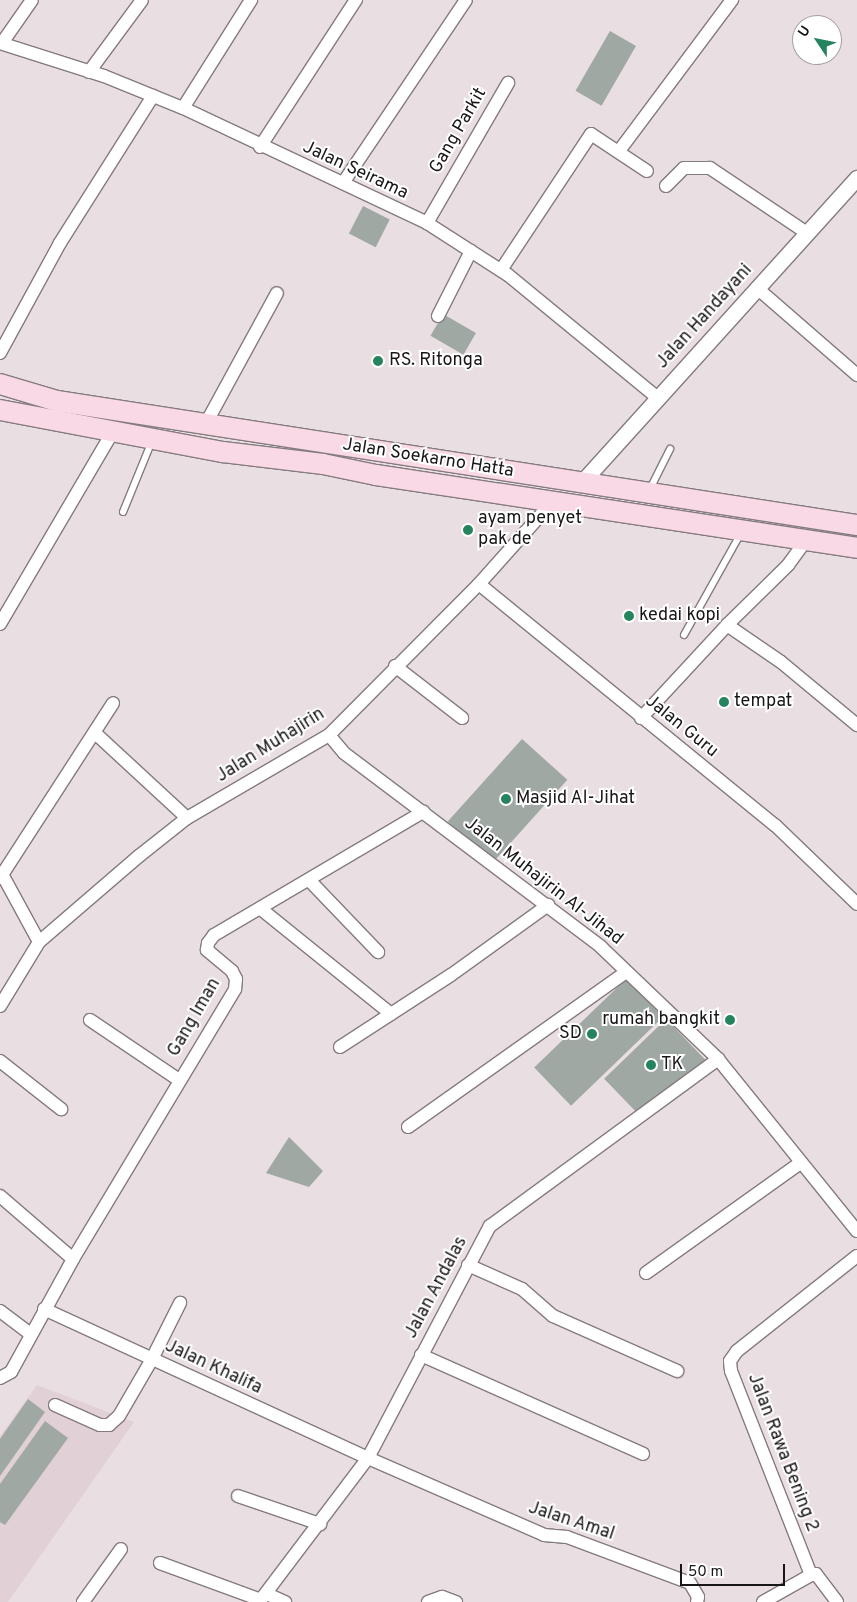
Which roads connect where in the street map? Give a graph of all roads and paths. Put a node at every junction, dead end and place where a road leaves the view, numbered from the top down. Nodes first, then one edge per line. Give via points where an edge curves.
1 (32, 0) edge
2 (142, 0) edge
3 (251, 0) edge
4 (356, 0) edge
5 (465, 0) edge
6 (732, 0) edge
7 (1, 43) edge
8 (90, 72) junction
9 (508, 83) dead end
10 (153, 96) junction
11 (183, 108) junction
12 (260, 147) junction
13 (619, 151) junction
14 (647, 171) dead end
15 (857, 179) edge
16 (343, 183) junction
17 (666, 186) dead end
18 (427, 224) junction
19 (807, 233) junction
20 (471, 251) junction
21 (501, 270) junction
22 (757, 288) junction
23 (278, 292) dead end
24 (438, 316) dead end
25 (0, 353) edge
26 (857, 375) edge
27 (0, 384) edge
28 (658, 398) junction
29 (0, 410) edge
30 (205, 425) junction
31 (227, 428) junction
32 (112, 433) junction
33 (153, 440) junction
34 (670, 449) dead end
35 (223, 452) junction
36 (582, 482) junction
37 (649, 493) junction
38 (552, 502) junction
39 (123, 512) dead end
40 (857, 525) edge
41 (743, 530) junction
42 (806, 540) junction
43 (857, 548) edge
44 (479, 584) junction
45 (0, 624) edge
46 (727, 625) junction
47 (684, 635) dead end
48 (395, 666) junction
49 (114, 704) dead end
50 (462, 718) dead end
51 (641, 718) junction
52 (857, 725) edge
53 (95, 733) junction
54 (329, 735) junction
55 (423, 812) junction
56 (187, 818) junction
57 (1, 876) edge
58 (309, 880) junction
59 (854, 895) edge
60 (548, 905) junction
61 (261, 909) junction
62 (39, 942) junction
63 (378, 952) dead end
64 (626, 972) junction
65 (0, 1006) edge
66 (391, 1014) junction
67 (90, 1020) dead end
68 (340, 1047) dead end
69 (718, 1059) junction
70 (0, 1061) edge
71 (179, 1080) junction
72 (61, 1109) dead end
73 (408, 1127) dead end
74 (800, 1163) junction
75 (0, 1196) edge
76 (857, 1231) edge
77 (857, 1256) edge
78 (73, 1258) junction
79 (468, 1265) junction
80 (646, 1273) dead end
81 (180, 1303) dead end
82 (44, 1309) junction
83 (0, 1310) edge
84 (30, 1334) junction
85 (421, 1356) junction
86 (152, 1359) junction
87 (676, 1371) dead end
88 (0, 1378) edge
89 (56, 1405) dead end
90 (643, 1454) dead end
91 (368, 1458) junction
92 (238, 1496) dead end
93 (320, 1524) junction
94 (121, 1549) dead end
95 (160, 1563) dead end
96 (811, 1575) junction
97 (262, 1599) edge
98 (83, 1602) edge
99 (285, 1602) edge
100 (428, 1602) edge
101 (456, 1602) edge
102 (697, 1602) edge
103 (763, 1602) edge
104 (837, 1602) edge

1 - 7 street
2 - 8 street
3 - 11 street
4 - 12 street
5 - 16 street
6 - 13 street
7 - 8 street, Jalan Seirama
8 - 10 street, Jalan Seirama
9 - 18 street, Gang Parkit
10 - 11 street, Jalan Seirama
10 - 25 street via 60,243
11 - 12 street, Jalan Seirama
12 - 16 street, Jalan Seirama
13 - 14 street
13 - 21 street via 594,134 588,136
15 - 19 street, Jalan Handayani
16 - 18 street, Jalan Seirama
17 - 19 street via 684,168 710,168
18 - 20 street, Jalan Seirama
19 - 22 street, Jalan Handayani
20 - 21 street, Jalan Seirama
20 - 24 street
21 - 28 street, Jalan Seirama
22 - 26 street
22 - 28 street, Jalan Handayani
23 - 30 street
27 - 30 main road, Jalan Soekarno Hatta via 57,401
28 - 36 street, Jalan Handayani
29 - 32 main road, Jalan Soekarno Hatta
30 - 31 main road, Jalan Soekarno Hatta
31 - 35 main road
31 - 36 main road, Jalan Soekarno Hatta
32 - 33 main road, Jalan Soekarno Hatta
32 - 45 street
33 - 35 main road, Jalan Soekarno Hatta
33 - 39 lane
34 - 37 lane
35 - 38 main road, Jalan Soekarno Hatta via 323,464
36 - 37 main road, Jalan Soekarno Hatta
37 - 40 main road, Jalan Soekarno Hatta
38 - 41 main road, Jalan Soekarno Hatta
38 - 44 street, Jalan Muhajirin
41 - 42 main road, Jalan Soekarno Hatta
41 - 47 lane
42 - 43 main road, Jalan Soekarno Hatta
42 - 46 street via 788,565
44 - 48 street, Jalan Muhajirin
44 - 51 street, Jalan Guru
46 - 51 street
46 - 52 street via 781,662
48 - 50 street
48 - 54 street, Jalan Muhajirin
49 - 53 street
51 - 59 street, Jalan Guru via 775,825
53 - 56 street
53 - 57 street
54 - 55 street, Jalan Muhajirin Al-Jihad via 344,753
54 - 56 street, Jalan Muhajirin
55 - 58 street, Gang Iman
55 - 60 street, Jalan Muhajirin Al-Jihad
56 - 62 street, Jalan Muhajirin
57 - 62 street
58 - 61 street, Gang Iman
58 - 63 street
60 - 64 street, Jalan Muhajirin Al-Jihad via 601,947
60 - 66 street
61 - 66 street
61 - 71 street, Gang Iman via 214,935 208,943 207,950 232,971 236,979 235,989
62 - 65 street, Jalan Muhajirin
64 - 69 street, Jalan Muhajirin Al-Jihad
64 - 73 street
66 - 68 street
67 - 71 street
69 - 74 street, Jalan Muhajirin Al-Jihad
69 - 79 street, Jalan Andalas via 490,1226
70 - 72 street
71 - 78 street, Gang Iman
74 - 76 street, Jalan Muhajirin Al-Jihad
74 - 80 street
75 - 78 street
77 - 96 street, Jalan Rawa Bening 2 via 736,1351 730,1360 731,1370
78 - 82 street, Gang Iman
79 - 85 street, Jalan Andalas
79 - 87 street via 522,1289 553,1316
81 - 86 street
82 - 84 street, Gang Iman
82 - 86 street, Jalan Khalifa
83 - 84 street
84 - 88 street, Gang Iman via 11,1372
85 - 90 street
85 - 91 street, Jalan Andalas
86 - 89 street via 118,1416 109,1425 100,1425
86 - 91 street, Jalan Khalifa
91 - 93 street, Jalan Andalas
91 - 102 street, Jalan Amal via 544,1535 567,1537 690,1584 698,1597
92 - 93 street
93 - 97 street, Jalan Andalas
94 - 98 street
95 - 97 street
96 - 103 street
96 - 104 street via 816,1574
97 - 99 street
100 - 101 street via 442,1597

